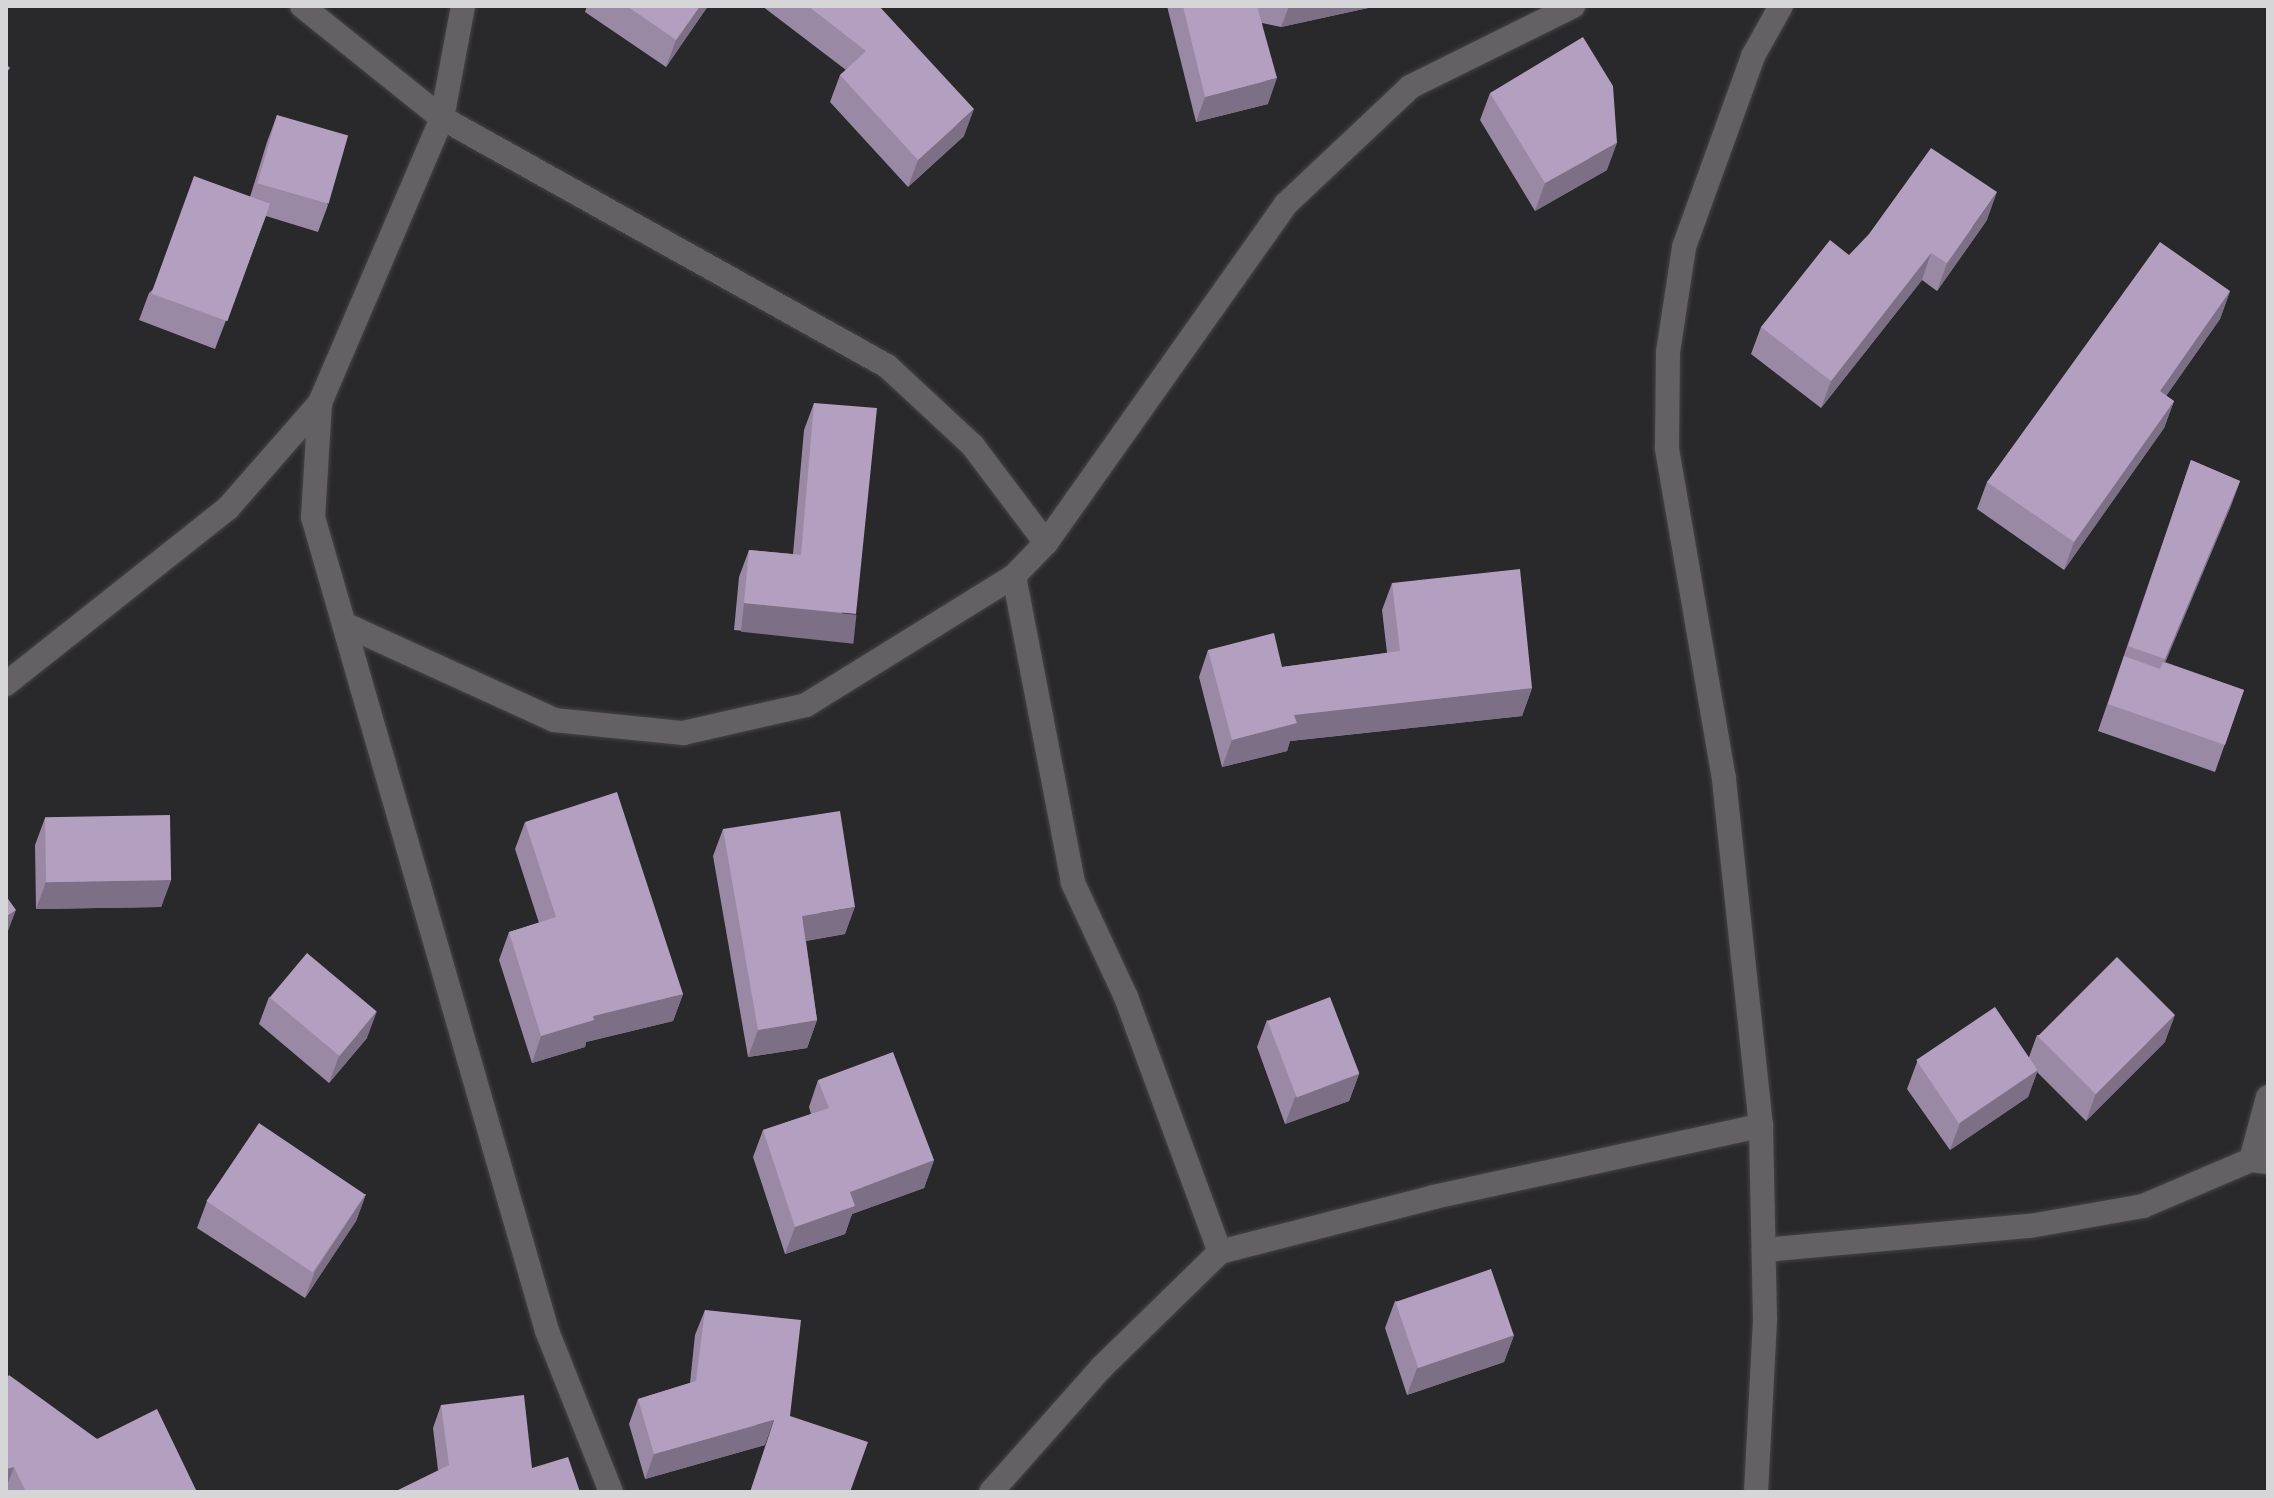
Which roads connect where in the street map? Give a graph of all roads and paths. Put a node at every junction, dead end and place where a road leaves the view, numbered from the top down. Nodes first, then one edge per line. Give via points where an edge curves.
1 (302, 6) edge
2 (463, 6) edge
3 (1573, 6) edge
4 (1781, 6) edge
5 (442, 118) junction
6 (320, 403) junction
7 (1046, 543) junction
8 (1014, 576) junction
9 (346, 625) junction
10 (6, 684) edge
11 (2268, 1097) edge
12 (1761, 1126) junction
13 (2260, 1161) edge
14 (1764, 1250) junction
15 (1220, 1252) junction
16 (611, 1492) edge
17 (991, 1492) edge
18 (1756, 1492) edge

1 - 5 street
2 - 5 street
3 - 7 street via 1410,87 1286,204
4 - 12 street via 1753,56 1684,247 1668,352 1667,448 1724,779
5 - 6 street
5 - 7 street via 887,366 973,446
6 - 9 street via 313,517
6 - 10 street via 228,508
7 - 8 street
8 - 9 street via 806,705 683,733 554,720
8 - 15 street via 1073,883 1126,997
9 - 16 street via 547,1331
11 - 13 street
12 - 14 street
12 - 15 street via 1434,1197
13 - 14 street via 2143,1206 2030,1226
14 - 18 street
15 - 17 street via 1102,1367

